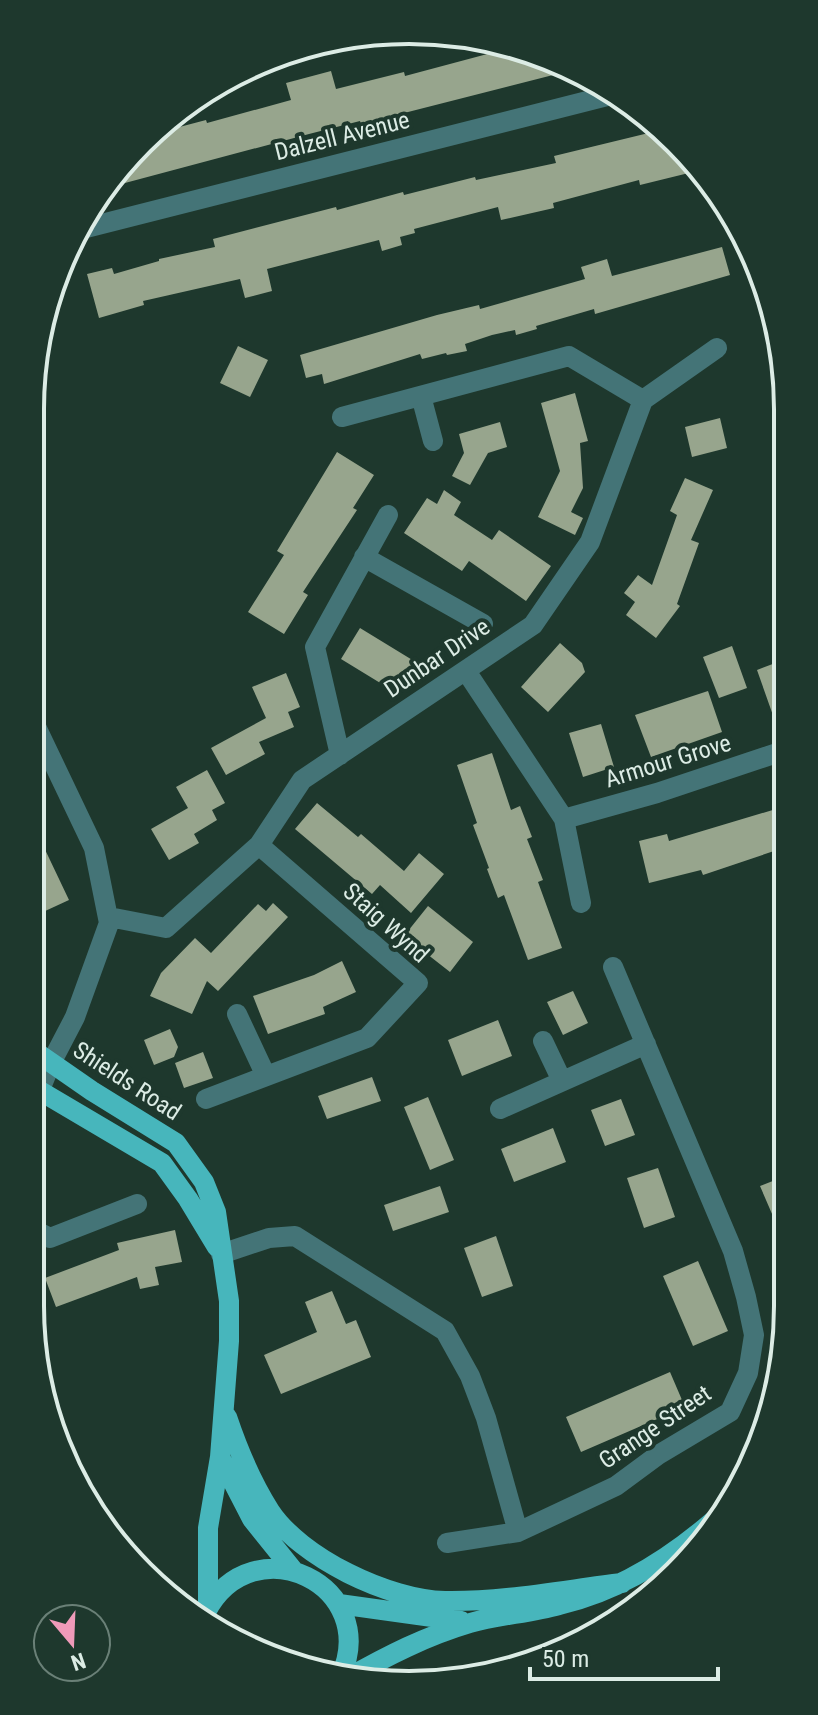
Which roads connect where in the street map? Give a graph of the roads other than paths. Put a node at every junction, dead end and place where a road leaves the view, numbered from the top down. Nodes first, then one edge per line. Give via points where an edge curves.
1 (600, 98) edge
2 (93, 226) edge
3 (717, 348) dead end
4 (421, 396) junction
5 (643, 400) junction
6 (342, 417) dead end
7 (433, 441) dead end
8 (388, 515) dead end
9 (364, 557) junction
10 (483, 624) dead end
11 (466, 671) junction
12 (44, 743) edge
13 (774, 754) edge
14 (340, 755) junction
15 (564, 819) junction
16 (259, 845) junction
17 (581, 903) dead end
18 (109, 917) junction
19 (613, 967) dead end
20 (237, 1014) dead end
21 (543, 1041) dead end
22 (646, 1044) junction
23 (44, 1058) edge
24 (51, 1063) junction
25 (44, 1074) edge
26 (266, 1076) junction
27 (562, 1081) junction
28 (44, 1093) edge
29 (206, 1099) dead end
30 (500, 1109) dead end
31 (137, 1204) dead end
32 (44, 1235) edge
33 (221, 1254) junction
34 (225, 1411) junction
35 (220, 1457) junction
36 (518, 1532) junction
37 (692, 1537) edge
38 (447, 1543) dead end
39 (293, 1570) junction
40 (622, 1583) junction
41 (339, 1604) junction
42 (204, 1608) edge
43 (208, 1610) edge
44 (473, 1622) junction
45 (347, 1666) edge
46 (366, 1668) edge

1 - 2 street, Dalzell Avenue
3 - 5 street
4 - 5 street via 569,356
4 - 6 street
4 - 7 street
5 - 11 street, Dunbar Drive via 590,542 533,625
8 - 9 street
9 - 10 street
9 - 14 street via 315,647
11 - 14 street, Dunbar Drive
11 - 15 street
12 - 18 street via 94,848
13 - 15 street, Armour Grove
14 - 16 street, Dunbar Drive via 302,780
15 - 17 street
16 - 18 street, Dunbar Drive via 166,928
16 - 26 street, Staig Wynd via 418,983 367,1038
18 - 24 street via 75,1017
19 - 22 street, Grange Street
20 - 26 street
21 - 27 street
22 - 27 street
22 - 36 street, Grange Street via 733,1251 754,1335 748,1373 730,1412 616,1486
23 - 24 main road, Shields Road
24 - 25 street
24 - 33 main road, Shields Road via 176,1143 204,1182 216,1212
26 - 29 street, Staig Wynd
27 - 30 street
28 - 33 main road, Shields Road via 162,1163
31 - 32 street via 50,1238
33 - 34 main road, Shields Road via 229,1301
33 - 36 street via 269,1238 295,1236 445,1331 486,1418
34 - 35 main road, Shields Road
34 - 40 main road via 243,1463 272,1514 325,1560 375,1586 444,1601
35 - 39 main road via 252,1519
35 - 42 main road, Shields Road via 208,1528
36 - 38 street, Grange Street
37 - 40 main road
39 - 41 main road via 311,1577
39 - 43 main road via 268,1568 244,1574 223,1588
40 - 44 main road via 563,1605
41 - 44 main road
41 - 45 main road via 350,1644
44 - 46 main road

